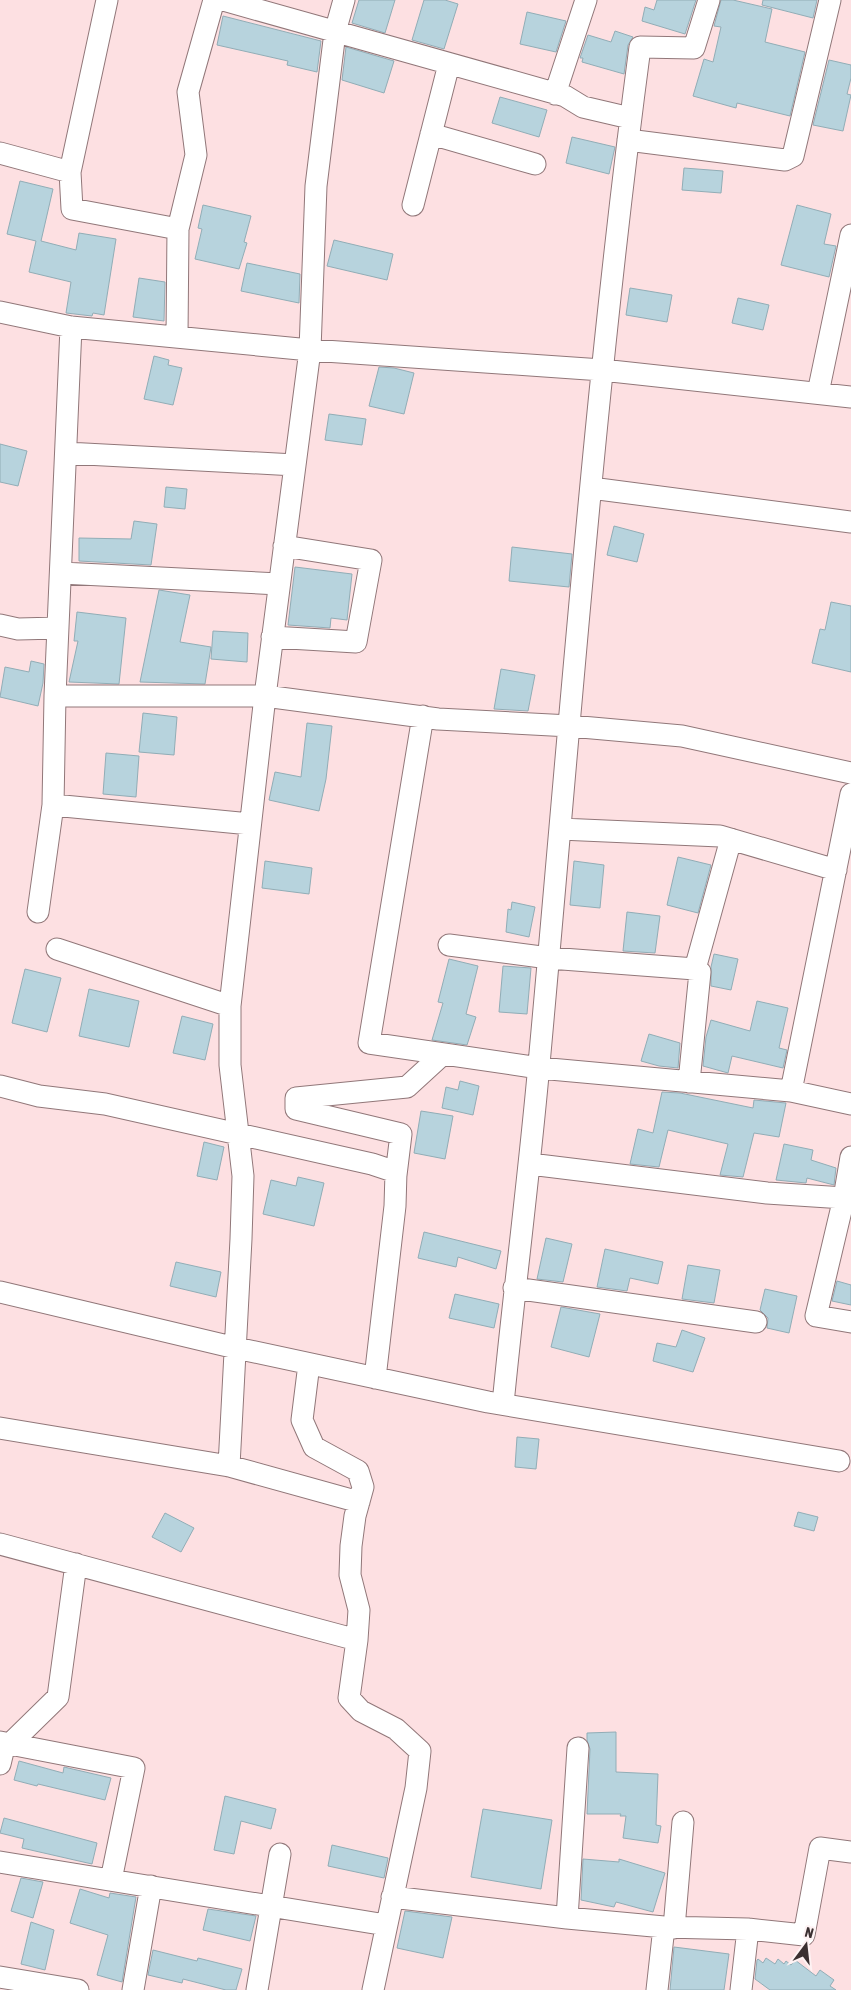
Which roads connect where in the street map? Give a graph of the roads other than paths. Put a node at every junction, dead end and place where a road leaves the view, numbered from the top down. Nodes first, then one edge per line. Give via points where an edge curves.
1 (107, 0) edge
2 (214, 0) edge
3 (223, 0) edge
4 (344, 0) edge
5 (586, 0) edge
6 (709, 0) edge
7 (830, 0) edge
8 (335, 32) junction
9 (450, 64) junction
10 (555, 94) junction
11 (630, 118) junction
12 (431, 134) junction
13 (628, 140) junction
14 (0, 153) edge
15 (535, 164) dead end
16 (70, 172) junction
17 (413, 205) dead end
18 (178, 229) junction
19 (851, 235) edge
20 (0, 312) edge
21 (71, 327) junction
22 (177, 337) junction
23 (310, 350) junction
24 (602, 370) junction
25 (818, 393) junction
26 (851, 397) edge
27 (66, 453) junction
28 (295, 465) junction
29 (592, 488) junction
30 (851, 522) edge
31 (284, 546) junction
32 (61, 573) junction
33 (279, 584) junction
34 (0, 625) edge
35 (58, 628) junction
36 (272, 637) junction
37 (55, 696) junction
38 (265, 696) junction
39 (423, 716) junction
40 (570, 726) junction
41 (851, 773) edge
42 (851, 794) edge
43 (53, 805) junction
44 (250, 824) junction
45 (560, 829) junction
46 (731, 839) junction
47 (836, 870) junction
48 (38, 912) dead end
49 (450, 945) dead end
50 (57, 949) dead end
51 (549, 958) junction
52 (695, 969) junction
53 (230, 1006) junction
54 (444, 1054) junction
55 (539, 1068) junction
56 (689, 1082) junction
57 (0, 1086) edge
58 (791, 1091) junction
59 (851, 1104) edge
60 (238, 1133) junction
61 (851, 1157) edge
62 (530, 1164) junction
63 (396, 1175) junction
64 (848, 1198) edge
65 (514, 1288) junction
66 (0, 1292) edge
67 (756, 1322) dead end
68 (851, 1322) edge
69 (236, 1348) junction
70 (309, 1364) junction
71 (375, 1378) junction
72 (503, 1404) junction
73 (0, 1428) edge
74 (839, 1461) dead end
75 (229, 1466) junction
76 (358, 1502) junction
77 (0, 1544) edge
78 (76, 1564) junction
79 (357, 1640) junction
80 (5, 1743) edge
81 (578, 1748) dead end
82 (0, 1764) edge
83 (683, 1822) dead end
84 (851, 1852) edge
85 (280, 1854) dead end
86 (0, 1862) edge
87 (111, 1880) junction
88 (151, 1886) junction
89 (392, 1897) junction
90 (271, 1905) junction
91 (568, 1918) junction
92 (386, 1924) junction
93 (669, 1928) junction
94 (748, 1929) junction
95 (0, 1977) edge
96 (78, 1990) edge
97 (133, 1990) edge
98 (258, 1990) edge
99 (373, 1990) edge
100 (658, 1990) edge
101 (741, 1990) edge

1 - 16 street
2 - 18 street via 188,92 196,155
3 - 8 street
4 - 8 street
5 - 10 street
6 - 11 street via 694,48 640,47
7 - 13 street via 793,156 785,160
8 - 9 street
8 - 23 street via 316,186
9 - 10 street
9 - 12 street
10 - 11 street via 583,107
11 - 13 street
12 - 15 street
12 - 17 street
13 - 24 street
14 - 16 street
16 - 18 street via 72,209
18 - 22 street
19 - 25 street
20 - 21 street
21 - 22 street
21 - 27 street
22 - 23 street
23 - 24 street
23 - 28 street
24 - 25 street
24 - 29 street
25 - 26 street
27 - 28 street
27 - 32 street
28 - 31 street
29 - 30 street
29 - 40 street
31 - 33 street
31 - 36 street via 371,560 356,642
32 - 33 street
32 - 35 street
33 - 36 street
34 - 35 street via 18,629
35 - 37 street
36 - 38 street
37 - 38 street
37 - 43 street
38 - 39 street
38 - 44 street
39 - 40 street
39 - 54 street via 369,1043
40 - 41 street via 682,736
40 - 45 street
42 - 47 street
43 - 44 street
43 - 48 street
44 - 53 street
45 - 46 street
45 - 51 street
46 - 47 street
46 - 52 street
47 - 58 street
49 - 51 street
50 - 53 street
51 - 52 street
51 - 55 street
52 - 56 street via 700,972
53 - 60 street via 230,1066
54 - 55 street
54 - 63 street via 407,1087 296,1098 296,1109 401,1134
55 - 56 street
55 - 62 street
56 - 58 street
57 - 60 street via 39,1096 105,1104
58 - 59 street
60 - 63 street via 372,1164 396,1172
60 - 69 street via 242,1176
61 - 64 street
62 - 64 street via 767,1192
62 - 65 street
63 - 71 street
64 - 68 street via 816,1316
65 - 67 street
65 - 72 street
66 - 69 street
69 - 70 street
69 - 75 street
70 - 71 street
70 - 76 street via 302,1420 314,1447 358,1471 362,1487
71 - 72 street
72 - 74 street
73 - 75 street
75 - 76 street
76 - 79 street via 350,1575 359,1610
77 - 78 street
78 - 79 street
78 - 80 street via 58,1697
79 - 89 street via 348,1698 361,1711 396,1729 420,1750 416,1788
80 - 82 street
80 - 87 street via 134,1768
81 - 91 street
83 - 93 street
84 - 94 street via 820,1848 804,1935
85 - 90 street
86 - 87 street
87 - 88 street
88 - 90 street
88 - 97 street
89 - 91 street
89 - 92 street
90 - 92 street
90 - 98 street
91 - 93 street
92 - 99 street
93 - 94 street
93 - 100 street
94 - 101 street
95 - 96 street

